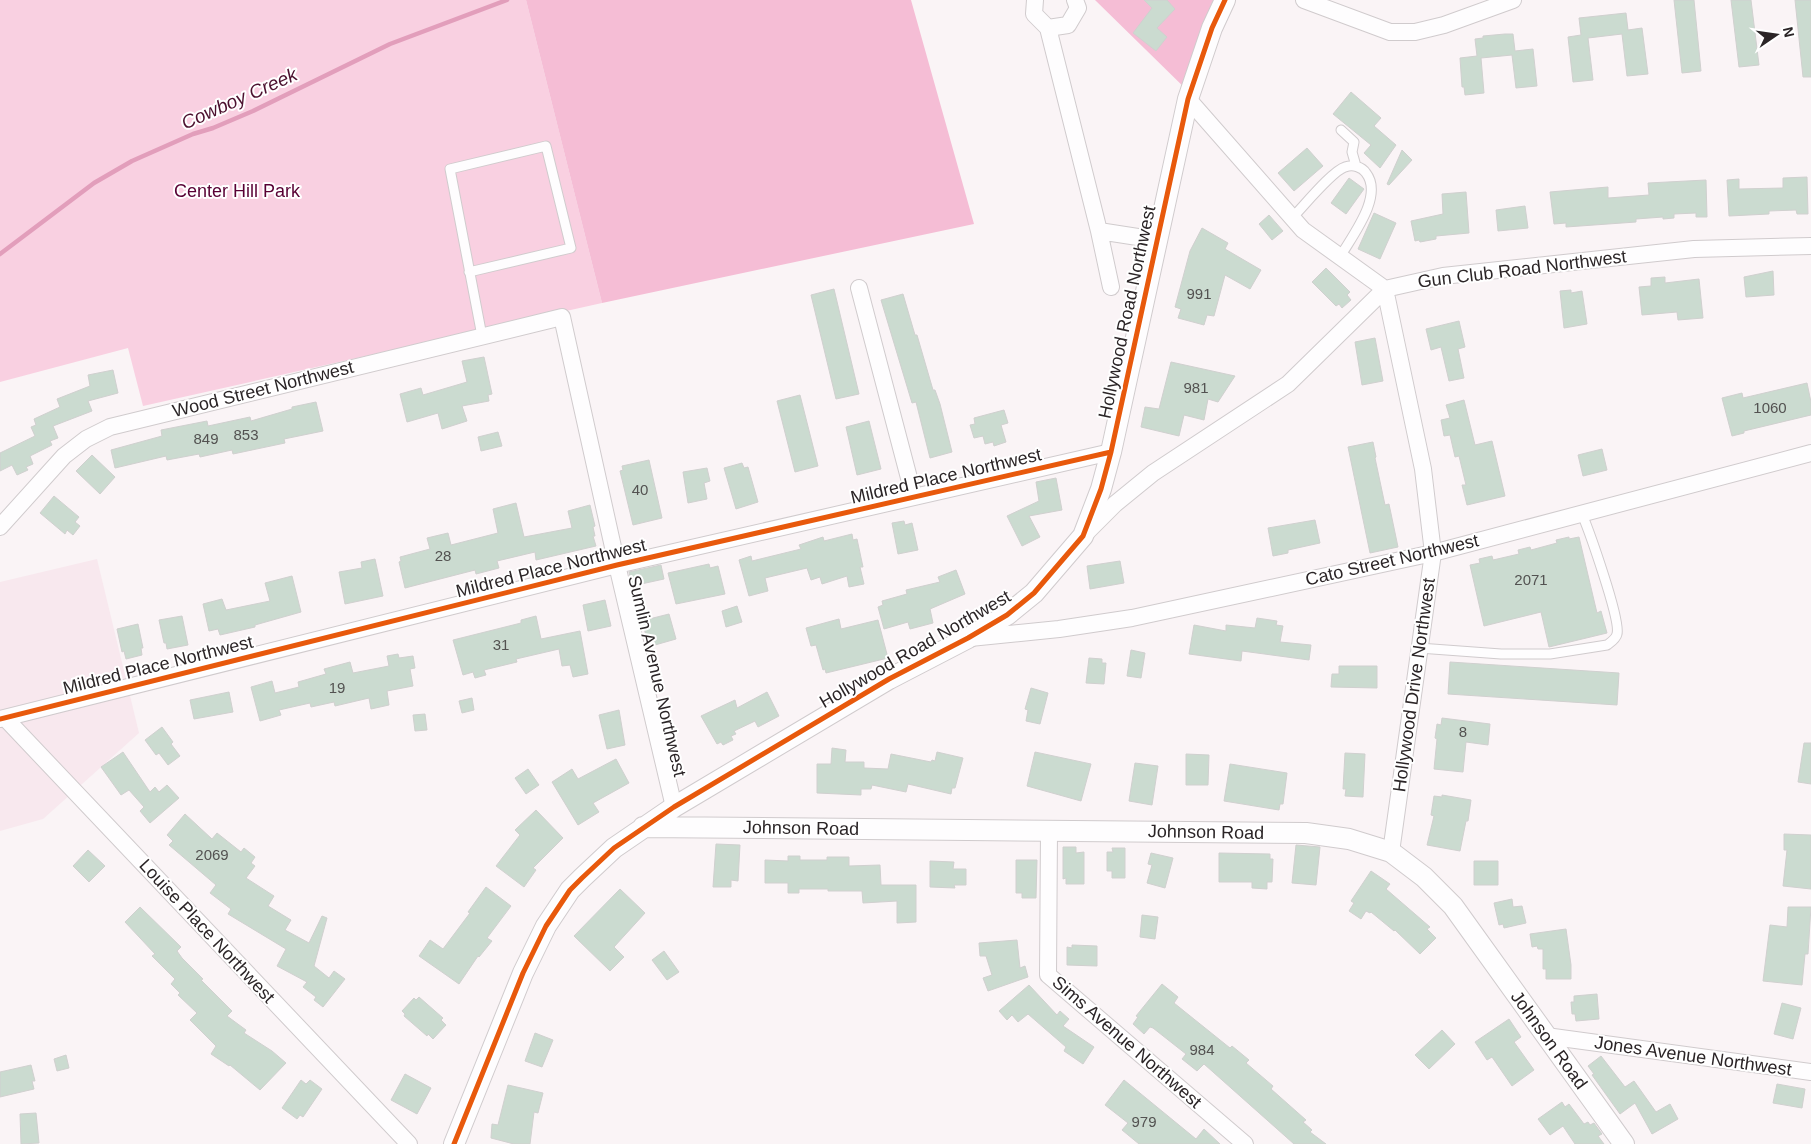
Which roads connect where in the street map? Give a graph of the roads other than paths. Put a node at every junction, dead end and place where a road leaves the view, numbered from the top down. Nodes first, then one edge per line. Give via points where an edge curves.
1 (1035, 0) edge
2 (1075, 0) edge
3 (1225, 0) edge
4 (1304, 0) edge
5 (1513, 0) edge
6 (1048, 28) junction
7 (1188, 99) junction
8 (1341, 130) dead end
9 (1356, 166) junction
10 (1292, 218) junction
11 (1099, 230) junction
12 (1157, 240) junction
13 (1811, 246) edge
14 (1340, 257) junction
15 (470, 272) junction
16 (859, 288) dead end
17 (1111, 288) dead end
18 (1385, 289) junction
19 (562, 317) joint
20 (482, 336) junction
21 (1111, 452) junction
22 (1811, 453) edge
23 (914, 497) junction
24 (1582, 514) junction
25 (0, 527) edge
26 (1083, 536) junction
27 (1433, 553) junction
28 (617, 565) junction
29 (968, 638) junction
30 (1420, 648) junction
31 (3, 719) edge
32 (674, 806) junction
33 (643, 827) junction
34 (1049, 831) junction
35 (1391, 852) junction
36 (1546, 1036) junction
37 (1811, 1072) edge
38 (408, 1144) edge
39 (454, 1144) edge
40 (1245, 1144) edge
41 (1624, 1144) edge

1 - 6 street via 1034,14
2 - 6 street via 1078,8 1068,25
3 - 7 street, Hollywood Road Northwest
4 - 5 street via 1390,32 1415,32 1444,25
6 - 11 street
7 - 10 street
7 - 12 street, Hollywood Road Northwest
8 - 9 lane via 1354,142 1352,152
9 - 10 lane via 1346,166 1336,172
9 - 14 lane via 1368,176 1372,196
10 - 14 street
11 - 12 street
11 - 17 street
12 - 21 street, Hollywood Road Northwest
13 - 18 street, Gun Club Road Northwest via 1694,249 1443,276
14 - 18 street
15 - 15 lane via 450,169 546,146 571,248
15 - 20 lane
16 - 23 street
18 - 26 street via 1288,384 1153,473 1114,504
18 - 27 street, Hollywood Drive Northwest via 1424,469
19 - 20 street, Wood Street Northwest
19 - 28 street, Sumlin Avenue Northwest
20 - 25 street, Wood Street Northwest via 110,426 64,456
21 - 23 street, Mildred Place Northwest
21 - 26 street, Hollywood Road Northwest
22 - 24 street, Cato Street Northwest
23 - 28 street, Mildred Place Northwest
24 - 27 street, Cato Street Northwest
24 - 30 lane via 1617,627 1617,634 1607,645 1550,654
26 - 29 street, Hollywood Road Northwest via 1034,593 1007,615
27 - 29 street, Cato Street Northwest via 1132,618
27 - 30 street, Hollywood Drive Northwest
28 - 31 street, Mildred Place Northwest
28 - 32 street, Sumlin Avenue Northwest
29 - 32 street, Hollywood Road Northwest via 889,679
30 - 35 street, Hollywood Drive Northwest
31 - 38 street, Louise Place Northwest
32 - 33 street, Hollywood Road Northwest
33 - 34 street, Johnson Road
33 - 39 street, Hollywood Road Northwest via 614,848 570,890 546,926 523,973
34 - 35 street, Johnson Road via 1306,833 1349,839
34 - 40 street, Sims Avenue Northwest via 1048,975
35 - 36 street, Johnson Road via 1424,877 1453,906
36 - 37 street, Jones Avenue Northwest
36 - 41 street, Johnson Road

